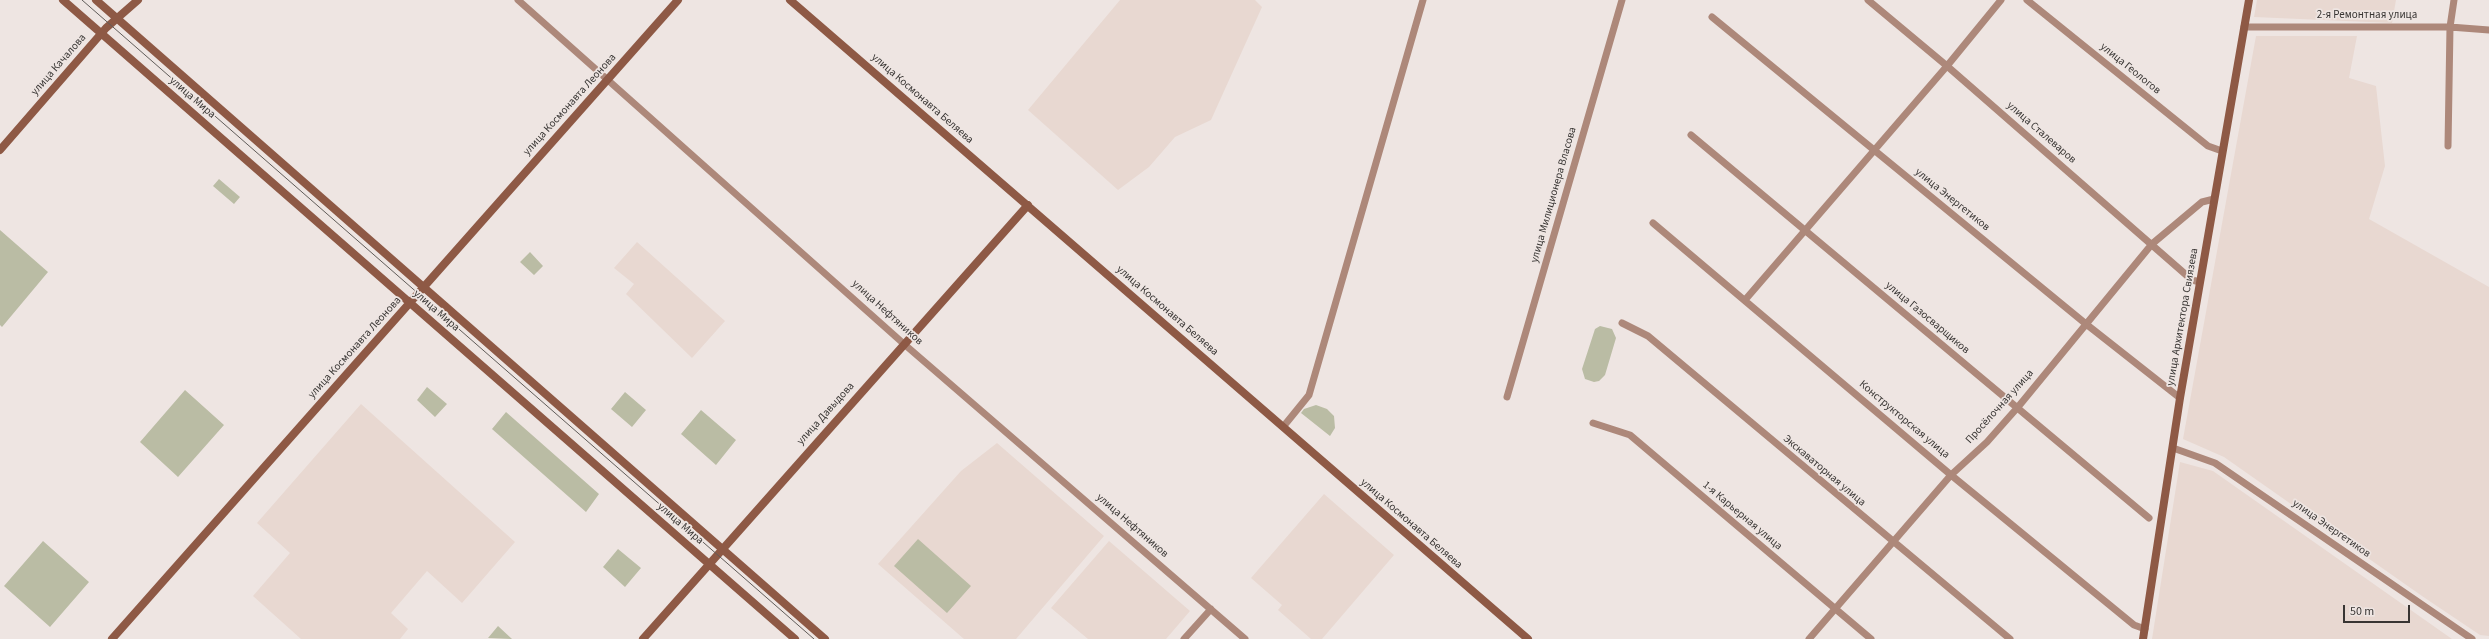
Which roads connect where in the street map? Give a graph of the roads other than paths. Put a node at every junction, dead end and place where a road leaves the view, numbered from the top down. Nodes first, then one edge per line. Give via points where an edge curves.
1 (63, 0) edge
2 (96, 0) edge
3 (138, 0) edge
4 (518, 0) edge
5 (678, 0) edge
6 (790, 0) edge
7 (1423, 0) edge
8 (1622, 0) edge
9 (1868, 0) edge
10 (2000, 0) edge
11 (2027, 0) edge
12 (2249, 0) edge
13 (2454, 0) edge
14 (1712, 17) dead end
15 (115, 18) junction
16 (2244, 27) junction
17 (2450, 28) junction
18 (2489, 30) edge
19 (101, 34) junction
20 (1947, 66) junction
21 (608, 79) junction
22 (1691, 135) dead end
23 (2448, 146) dead end
24 (0, 150) edge
25 (1875, 150) junction
26 (2222, 151) junction
27 (2214, 199) junction
28 (1028, 205) junction
29 (1653, 223) dead end
30 (1806, 231) junction
31 (2152, 244) junction
32 (2200, 282) junction
33 (423, 287) junction
34 (1745, 300) junction
35 (410, 302) junction
36 (1622, 323) dead end
37 (2086, 324) junction
38 (904, 344) junction
39 (1507, 396) dead end
40 (2180, 398) junction
41 (2018, 407) junction
42 (1593, 423) dead end
43 (1283, 427) junction
44 (2172, 448) junction
45 (1951, 475) junction
46 (2149, 518) dead end
47 (1892, 542) junction
48 (722, 549) junction
49 (709, 564) junction
50 (1211, 609) junction
51 (1835, 609) junction
52 (2145, 629) junction
53 (112, 639) edge
54 (643, 639) edge
55 (795, 639) edge
56 (826, 639) edge
57 (1184, 639) edge
58 (1245, 639) edge
59 (1528, 639) edge
60 (1809, 639) edge
61 (1871, 639) edge
62 (2010, 639) edge
63 (2143, 639) edge
64 (2472, 639) edge

1 - 19 main road, улица Мира
2 - 15 main road, улица Мира
3 - 15 main road, улица Качалова via 128,11
4 - 21 street, улица Нефтяников
5 - 21 main road, улица Космонавта Леонова
6 - 28 main road, улица Космонавта Беляева
7 - 43 street via 1308,395
8 - 39 street, улица Милиционера Власова
9 - 20 street, улица Сталеваров
10 - 20 street
11 - 26 street, улица Геологов via 2208,146
12 - 16 main road, улица Архитектора Свиязева
13 - 17 street
14 - 25 street, улица Энергетиков
15 - 19 main road, улица Качалова
15 - 33 main road, улица Мира
16 - 17 street, 2-я Ремонтная улица
16 - 26 main road, улица Архитектора Свиязева
17 - 18 street, 2-я Ремонтная улица
17 - 23 street
19 - 24 main road, улица Качалова
19 - 35 main road, улица Мира
20 - 25 street
20 - 31 street, улица Сталеваров
21 - 33 main road, улица Космонавта Леонова
21 - 38 street, улица Нефтяников
22 - 30 street, улица Газосварщиков
25 - 30 street
25 - 37 street, улица Энергетиков
26 - 27 main road, улица Архитектора Свиязева
27 - 31 street, Просёлочная улица via 2202,202
27 - 32 main road, улица Архитектора Свиязева
28 - 38 main road, улица Давыдова
28 - 43 main road, улица Космонавта Беляева
29 - 34 street, Конструкторская улица
30 - 34 street
30 - 41 street, улица Газосварщиков
31 - 32 street, улица Сталеваров via 2192,280
31 - 37 street, Просёлочная улица
32 - 40 main road, улица Архитектора Свиязева
33 - 35 main road, улица Космонавта Леонова
33 - 48 main road, улица Мира
34 - 45 street, Конструкторская улица
35 - 49 main road, улица Мира
35 - 53 main road, улица Космонавта Леонова
36 - 47 street, Экскаваторная улица via 1648,336
37 - 40 street, улица Энергетиков
37 - 41 street, Просёлочная улица
38 - 48 main road, улица Давыдова
38 - 50 street, улица Нефтяников
40 - 44 main road, улица Архитектора Свиязева
41 - 45 street, Просёлочная улица via 1987,442
41 - 46 street, улица Газосварщиков
42 - 51 street, 1-я Карьерная улица via 1630,435
43 - 59 main road, улица Космонавта Беляева
44 - 52 main road, улица Архитектора Свиязева
44 - 64 street, улица Энергетиков via 2215,463
45 - 47 street, Просёлочная улица
45 - 52 street, Конструкторская улица via 2134,625
47 - 51 street, Просёлочная улица
47 - 62 street, Экскаваторная улица
48 - 49 main road, улица Давыдова
48 - 56 main road, улица Мира
49 - 54 main road, улица Давыдова
49 - 55 main road, улица Мира
50 - 57 street
50 - 58 street, улица Нефтяников
51 - 60 street, Просёлочная улица
51 - 61 street, 1-я Карьерная улица
52 - 63 main road, улица Архитектора Свиязева

